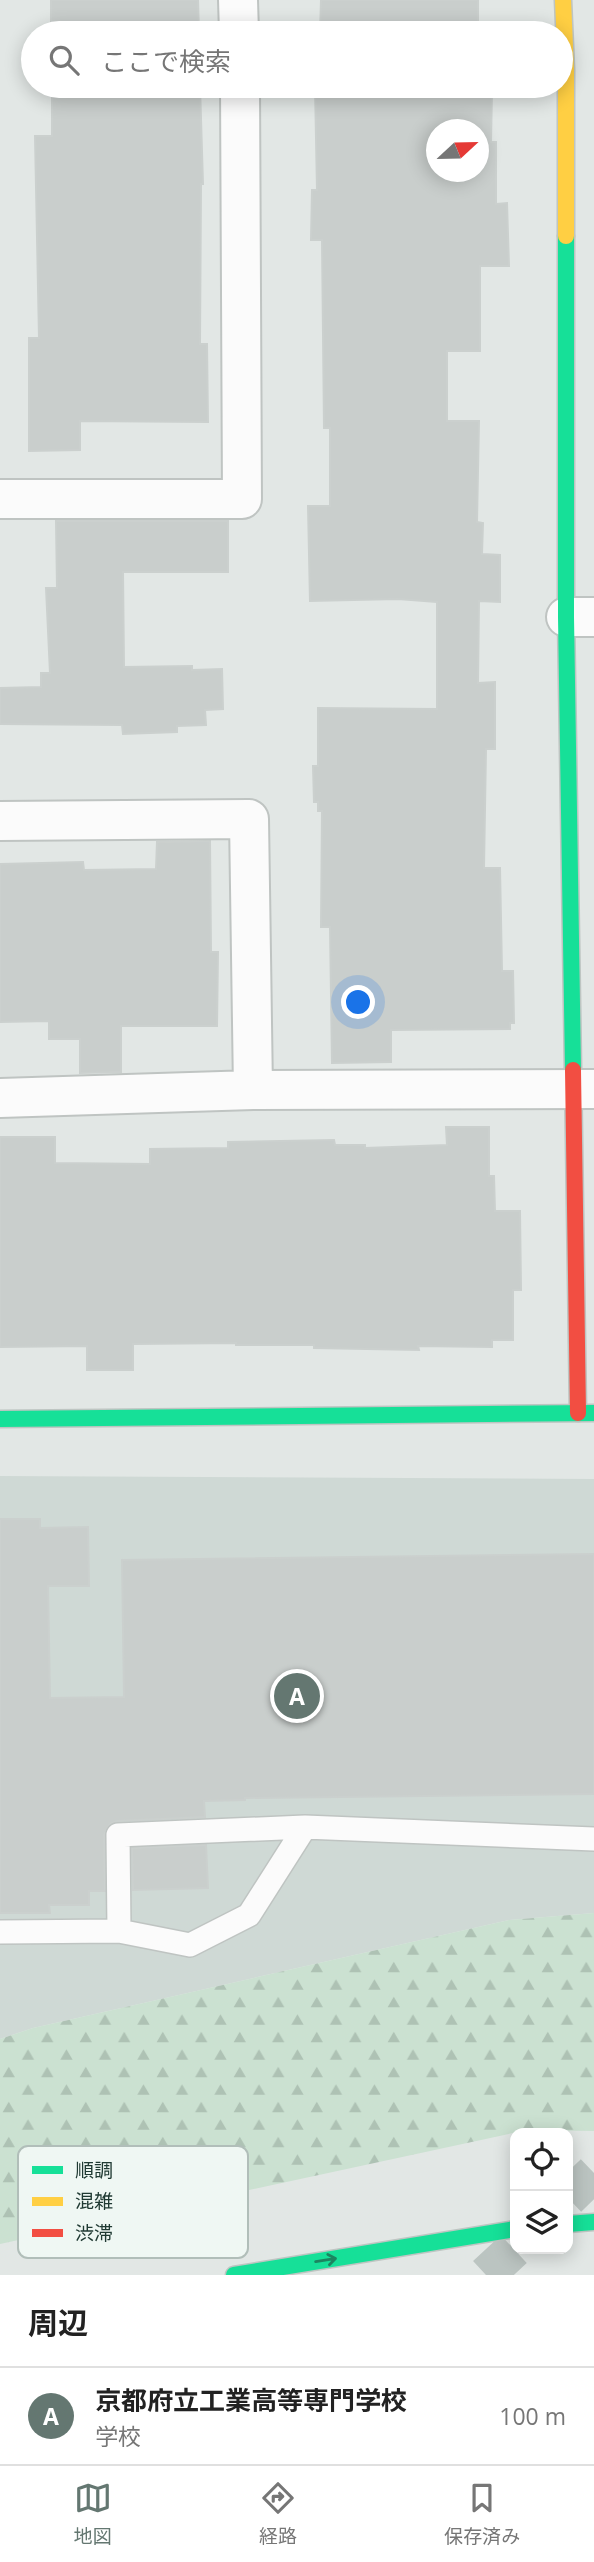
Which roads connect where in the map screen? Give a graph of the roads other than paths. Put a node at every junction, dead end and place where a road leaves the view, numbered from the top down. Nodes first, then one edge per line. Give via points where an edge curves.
1 (238, 0) edge
2 (563, 0) edge
3 (239, 21) edge
4 (566, 21) edge
5 (573, 70) edge
6 (240, 98) edge
7 (0, 499) edge
8 (580, 617) edge
9 (0, 821) edge
10 (583, 1089) edge
11 (253, 1090) junction
12 (0, 1098) edge
13 (586, 1413) edge
14 (0, 1419) edge
15 (305, 1827) junction
16 (594, 1839) edge
17 (119, 1931) junction
18 (0, 1932) edge
19 (594, 2222) edge
20 (573, 2224) edge
21 (510, 2229) edge
22 (234, 2275) edge

1 - 3 street
2 - 4 main road
5 - 8 main road
6 - 7 street via 242,499
8 - 10 main road
9 - 11 street via 249,819
10 - 11 street
10 - 13 main road
11 - 12 street
13 - 14 main road
15 - 16 lane
15 - 17 lane via 249,1915 190,1945
15 - 17 lane via 118,1835
17 - 18 lane
19 - 20 main road
22 -> 21 main road

